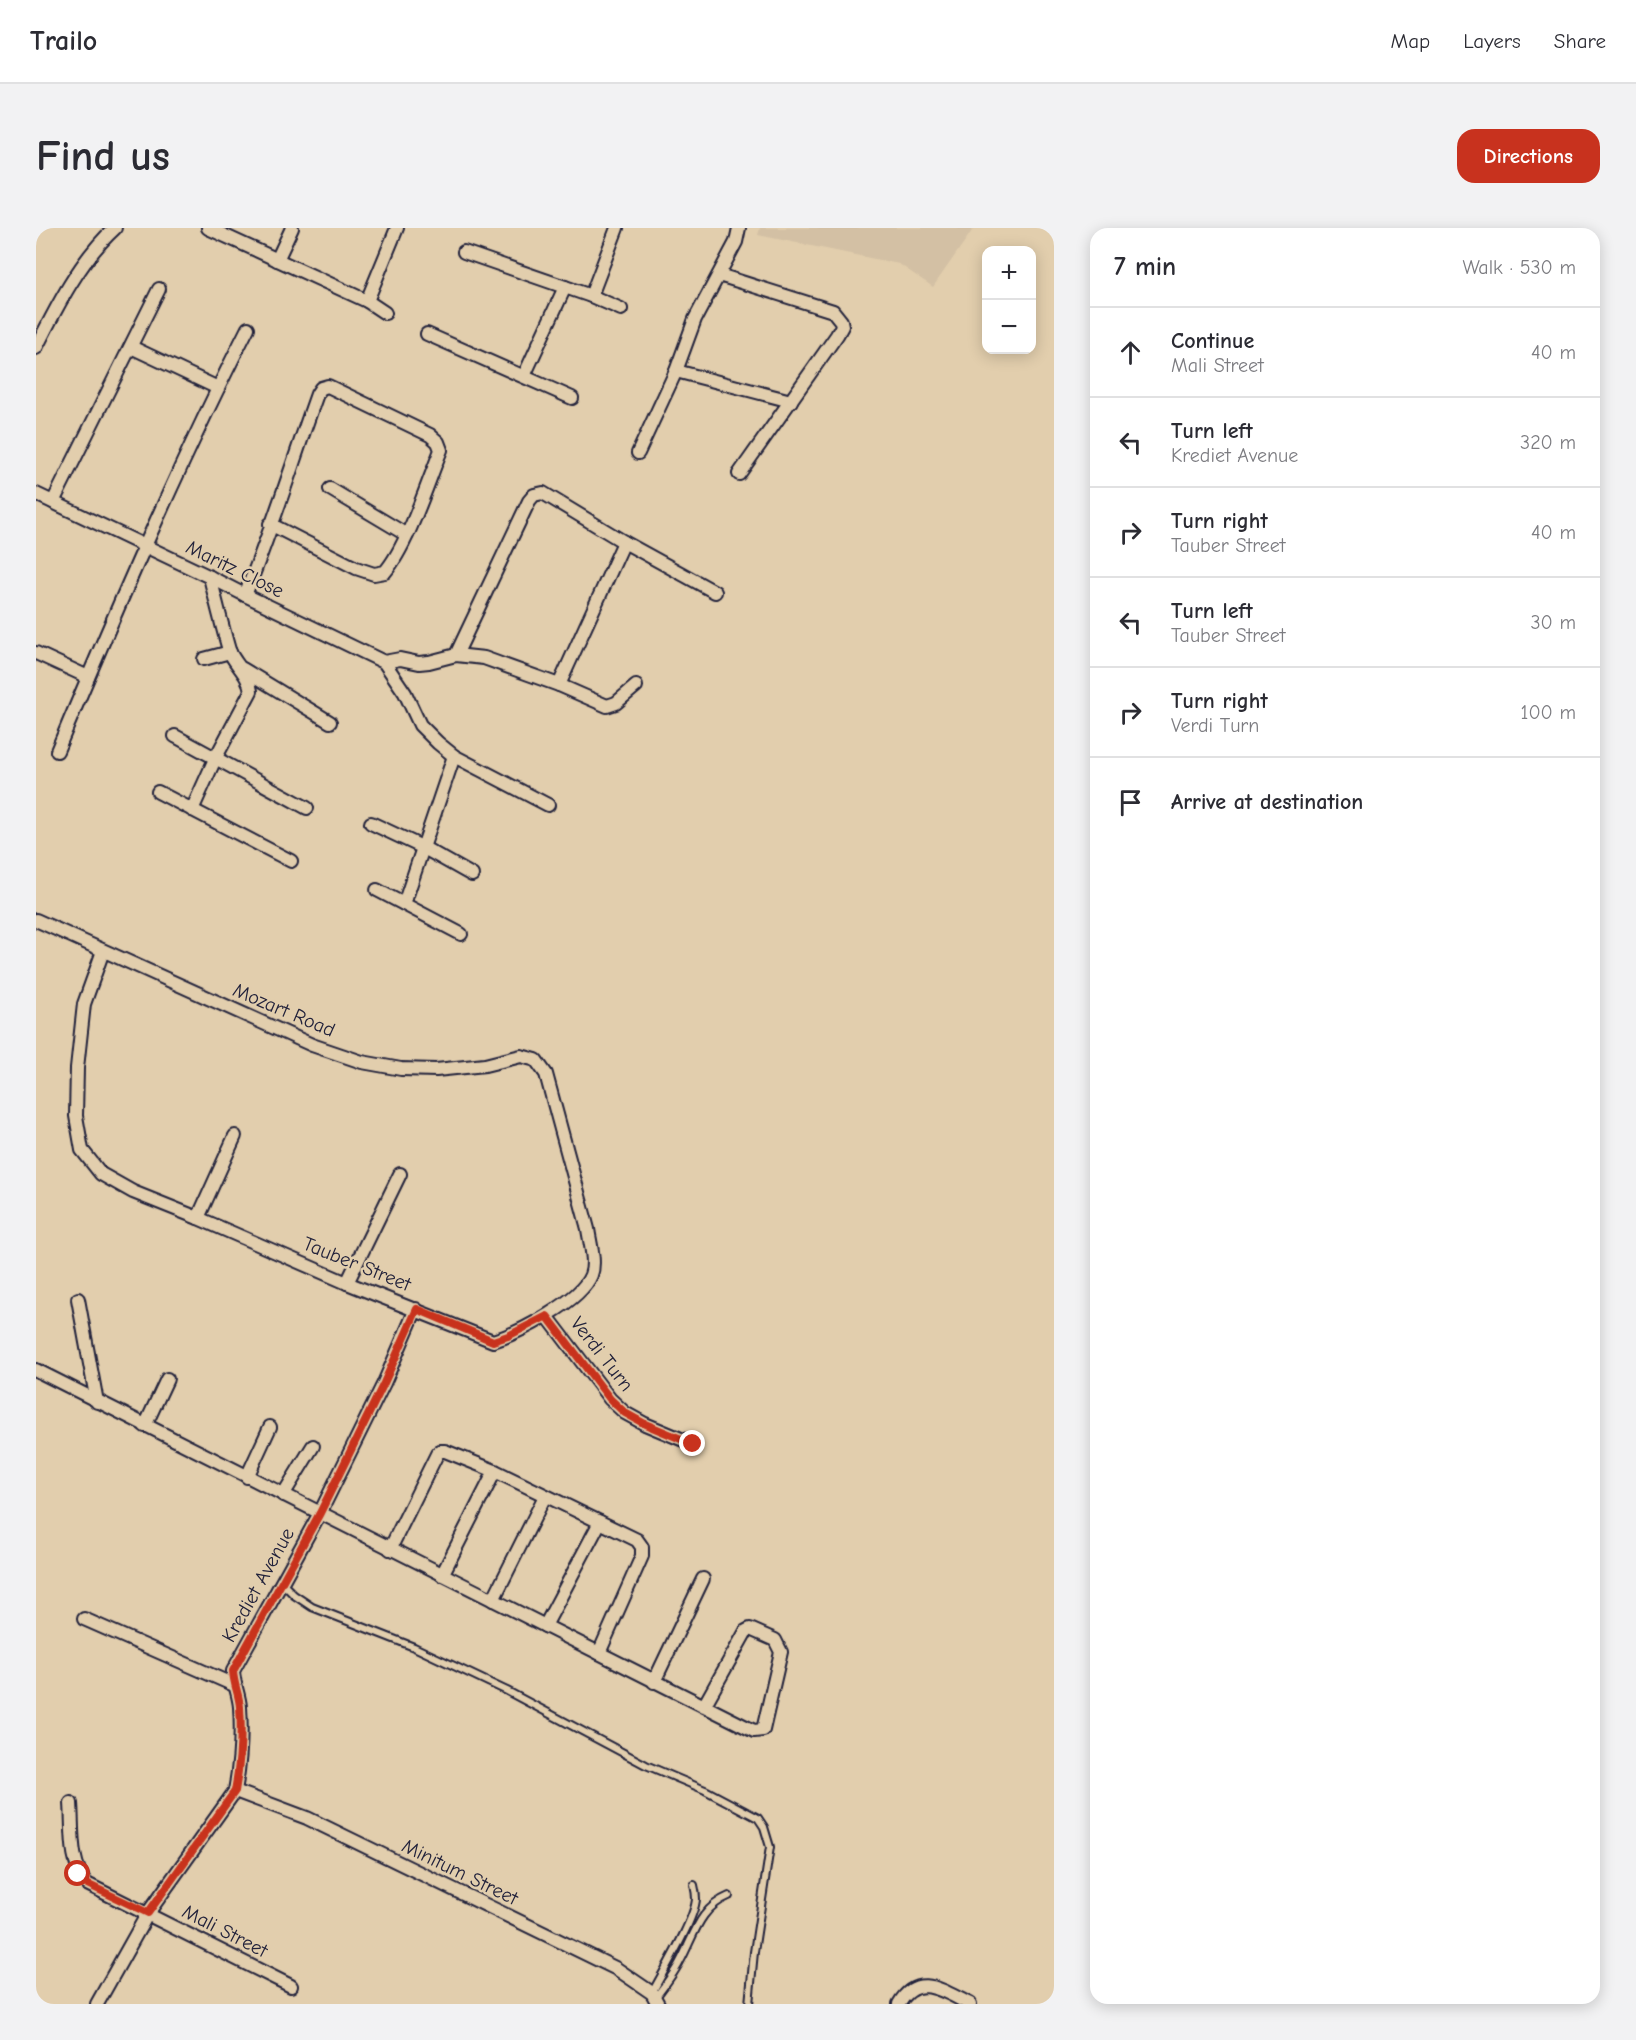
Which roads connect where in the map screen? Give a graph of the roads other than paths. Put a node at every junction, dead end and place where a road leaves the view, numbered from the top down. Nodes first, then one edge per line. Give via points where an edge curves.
1 (115, 228) edge
2 (208, 228) edge
3 (292, 228) edge
4 (397, 228) edge
5 (617, 228) edge
6 (739, 228) edge
7 (464, 252) dead end
8 (277, 260) junction
9 (719, 275) junction
10 (565, 287) junction
11 (159, 289) dead end
12 (591, 296) junction
13 (367, 301) junction
14 (621, 309) dead end
15 (385, 312) dead end
16 (248, 328) dead end
17 (428, 334) dead end
18 (131, 347) junction
19 (36, 348) edge
20 (676, 371) junction
21 (524, 376) junction
22 (218, 388) junction
23 (572, 398) dead end
24 (791, 401) junction
25 (638, 453) dead end
26 (739, 474) dead end
27 (330, 489) dead end
28 (36, 494) edge
29 (53, 502) junction
30 (270, 524) junction
31 (406, 535) junction
32 (624, 542) junction
33 (144, 546) junction
34 (210, 577) junction
35 (715, 592) dead end
36 (244, 596) junction
37 (230, 652) junction
38 (36, 653) edge
39 (456, 655) junction
40 (204, 659) dead end
41 (384, 662) junction
42 (242, 669) junction
43 (88, 678) junction
44 (559, 686) junction
45 (636, 686) dead end
46 (330, 722) dead end
47 (175, 736) dead end
48 (57, 751) dead end
49 (454, 756) junction
50 (215, 759) junction
51 (158, 792) dead end
52 (548, 805) dead end
53 (307, 808) dead end
54 (192, 810) junction
55 (371, 823) dead end
56 (424, 848) junction
57 (291, 861) dead end
58 (472, 875) dead end
59 (377, 890) dead end
60 (404, 904) junction
61 (36, 920) edge
62 (461, 934) dead end
63 (103, 951) junction
64 (532, 1058) joint
65 (235, 1136) dead end
66 (400, 1174) dead end
67 (198, 1218) junction
68 (347, 1283) junction
69 (78, 1299) dead end
70 (417, 1309) junction
71 (547, 1316) junction
72 (36, 1370) edge
73 (167, 1379) dead end
74 (97, 1402) junction
75 (145, 1426) junction
76 (270, 1427) dead end
77 (693, 1444) dead end
78 (313, 1446) dead end
79 (495, 1471) junction
80 (247, 1477) junction
81 (283, 1495) junction
82 (545, 1496) junction
83 (320, 1513) junction
84 (600, 1522) junction
85 (390, 1549) junction
86 (442, 1575) junction
87 (703, 1579) dead end
88 (281, 1582) junction
89 (493, 1600) junction
90 (84, 1619) dead end
91 (544, 1626) junction
92 (599, 1653) junction
93 (654, 1682) junction
94 (234, 1685) junction
95 (704, 1706) junction
96 (235, 1791) junction
97 (71, 1803) dead end
98 (694, 1885) dead end
99 (729, 1896) dead end
100 (148, 1913) junction
101 (291, 1986) dead end
102 (655, 1999) edge
103 (97, 2004) edge
104 (748, 2004) edge
105 (899, 2004) edge
106 (970, 2004) edge

1 - 19 street via 78,273
2 - 8 street
3 - 8 street
4 - 13 street
5 - 12 street
6 - 9 street
7 - 10 street
8 - 13 street
9 - 20 street via 695,318
9 - 24 street via 832,311 839,317 842,326 837,335
10 - 12 street
10 - 21 street
11 - 18 street
12 - 14 street
13 - 15 street
16 - 22 street
17 - 21 street
18 - 22 street
18 - 29 street
20 - 24 street
20 - 25 street
21 - 23 street
22 - 33 street
24 - 26 street
27 - 31 street
28 - 29 street, Maritz Close
29 - 33 street, Maritz Close
30 - 31 street via 375,574 386,572
30 - 31 street via 317,394 328,386 438,442 441,450
30 - 36 street
32 - 35 street
32 - 39 street via 543,493 534,495
32 - 44 street
33 - 34 street, Maritz Close
33 - 43 street
34 - 36 street, Maritz Close
34 - 37 street
36 - 41 street, Maritz Close
37 - 40 street
37 - 42 street
38 - 43 street
39 - 41 street via 419,663 400,659
39 - 44 street via 484,658
41 - 49 street via 420,724
42 - 46 street
42 - 50 street via 251,691
43 - 48 street
44 - 45 street via 607,706
47 - 50 street
49 - 52 street
49 - 56 street
50 - 53 street
50 - 54 street
51 - 54 street
54 - 57 street
55 - 56 street
56 - 58 street
56 - 60 street
59 - 60 street
60 - 62 street
61 - 63 street, Mozart Road
63 - 64 street, Mozart Road via 312,1045 362,1062 436,1070 485,1065 521,1056
63 - 67 street, Tauber Street via 84,1004 77,1068 76,1116 82,1150 101,1174 133,1192
64 - 71 street, Tauber Street via 546,1074 592,1251 592,1274 584,1287
65 - 67 street
66 - 68 street
67 - 68 street, Tauber Street
68 - 70 street, Tauber Street
69 - 74 street
70 - 71 street, Tauber Street via 493,1341
70 - 83 street, Krediet Avenue
71 - 77 street, Verdi Turn via 625,1413
72 - 74 street
73 - 75 street
74 - 75 street
75 - 80 street
76 - 80 street
78 - 81 street
79 - 82 street
79 - 85 street via 440,1451
79 - 86 street
80 - 81 street
81 - 83 street
82 - 84 street
82 - 89 street
83 - 85 street
83 - 88 street, Krediet Avenue
84 - 91 street
84 - 92 street via 638,1540 642,1556
85 - 86 street
86 - 89 street
87 - 93 street
88 - 94 street, Krediet Avenue via 233,1671
88 - 104 lane via 312,1607 414,1647 507,1691 646,1766 705,1790 758,1818 770,1847
89 - 91 street
90 - 94 street
91 - 92 street
92 - 93 street
93 - 95 street
94 - 96 street, Krediet Avenue via 240,1704 241,1734
95 - 95 street via 754,1731 763,1730 781,1652 775,1640 750,1629 746,1631
96 - 100 street, Krediet Avenue
96 - 102 street, Minitum Street via 307,1818 616,1969
97 - 100 street, Mali Street via 78,1874 87,1884
98 - 102 lane via 695,1905
99 - 102 lane via 708,1908 681,1961
100 - 101 street, Mali Street
100 - 103 street, Krediet Avenue
105 - 106 street via 904,1995 923,1986

